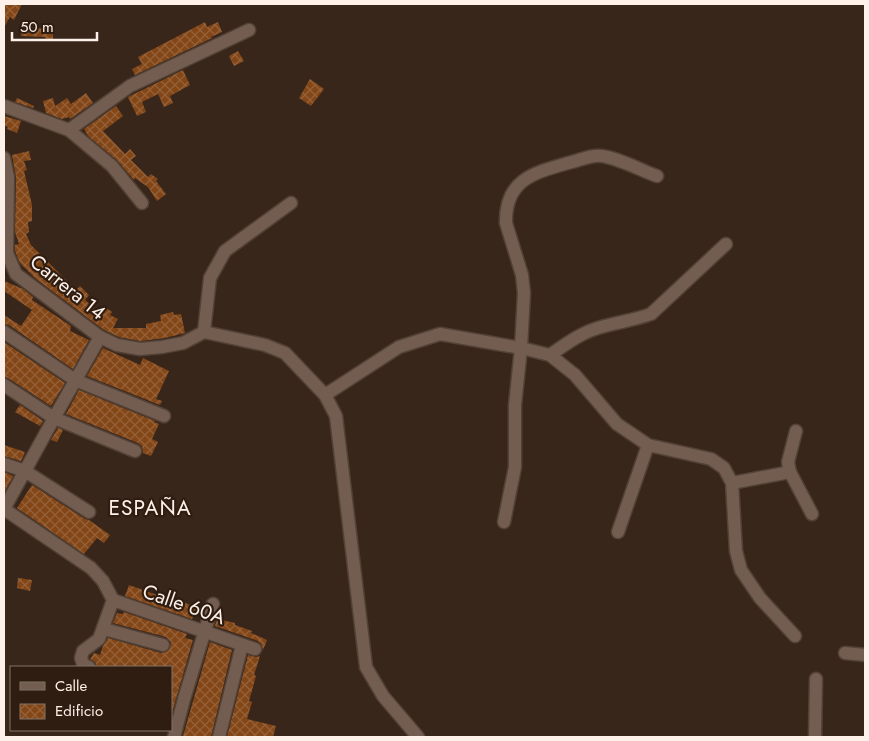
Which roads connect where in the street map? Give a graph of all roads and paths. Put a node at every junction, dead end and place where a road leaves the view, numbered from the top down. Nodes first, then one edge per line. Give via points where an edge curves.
1 (249, 30) dead end
2 (4, 106) edge
3 (68, 130) junction
4 (4, 158) edge
5 (657, 176) dead end
6 (142, 203) dead end
7 (291, 203) dead end
8 (726, 244) dead end
9 (4, 332) edge
10 (204, 332) junction
11 (100, 337) junction
12 (521, 348) junction
13 (550, 355) junction
14 (76, 380) junction
15 (4, 385) edge
16 (325, 395) junction
17 (164, 416) dead end
18 (54, 418) junction
19 (796, 430) dead end
20 (648, 445) junction
21 (136, 451) dead end
22 (4, 464) edge
23 (25, 471) junction
24 (790, 472) junction
25 (732, 482) junction
26 (4, 509) edge
27 (89, 512) dead end
28 (812, 514) dead end
29 (504, 522) dead end
30 (618, 532) dead end
31 (113, 600) junction
32 (213, 604) dead end
33 (104, 629) junction
34 (204, 631) junction
35 (795, 636) dead end
36 (163, 645) dead end
37 (242, 645) junction
38 (255, 649) dead end
39 (845, 653) dead end
40 (865, 655) edge
41 (87, 666) edge
42 (816, 679) dead end
43 (178, 697) edge
44 (174, 737) edge
45 (219, 737) edge
46 (418, 737) edge
47 (815, 737) edge

1 - 3 street via 130,86
2 - 3 street
3 - 6 street via 112,166
4 - 11 street, Carrera 14 via 8,177 7,253 16,274
5 - 12 street via 597,156 537,172 525,178 510,194 506,223 522,275 524,293
7 - 10 street via 225,252 210,278
8 - 13 street via 651,314 586,332
9 - 14 street
10 - 11 street, Carrera 14 via 183,342 140,349 117,345
10 - 16 street via 265,344 285,353
11 - 14 street
12 - 13 street
12 - 16 street via 440,334 399,347
12 - 29 street via 515,405 515,467
13 - 20 street via 575,374 618,424
14 - 17 street
14 - 18 street
15 - 18 street
16 - 46 street via 336,416 366,667 383,696
18 - 21 street
18 - 23 street
19 - 24 street via 788,462
20 - 25 street via 711,459 724,468
20 - 30 street
22 - 23 street
23 - 26 street
23 - 27 street
24 - 25 street
24 - 28 street
25 - 35 street via 736,551 741,570 760,598
26 - 31 street via 90,568 103,581
31 - 33 street
31 - 34 street, Calle 60A
32 - 34 street
33 - 36 street
33 - 41 street via 99,639 83,651 81,658
34 - 37 street, Calle 60A
34 - 43 street
37 - 38 street, Calle 60A
37 - 45 street
39 - 40 street
42 - 47 street
43 - 44 street

